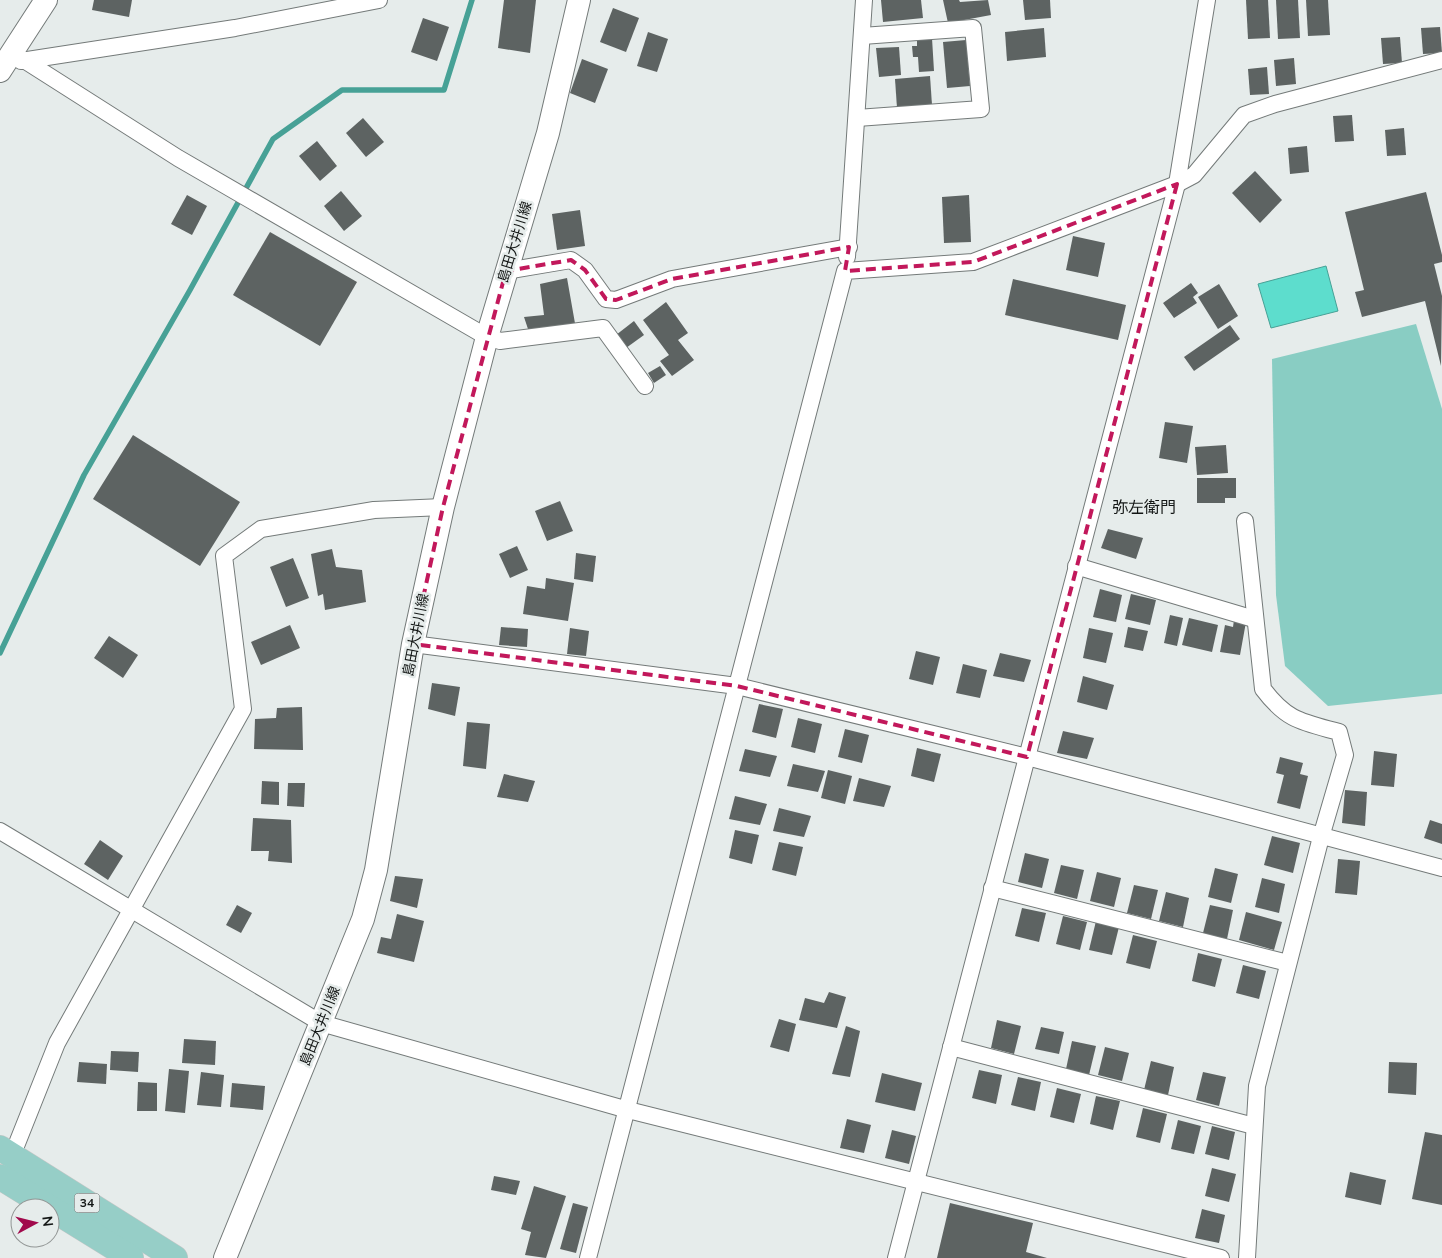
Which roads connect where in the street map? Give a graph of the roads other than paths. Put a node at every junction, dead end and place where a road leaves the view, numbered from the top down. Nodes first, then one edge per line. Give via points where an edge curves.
1 (46, 0) edge
2 (378, 0) edge
3 (579, 0) edge
4 (864, 0) edge
5 (1207, 0) edge
6 (862, 36) junction
7 (1442, 60) edge
8 (7, 65) edge
9 (857, 118) junction
10 (1177, 184) junction
11 (849, 248) junction
12 (506, 271) junction
13 (845, 272) junction
14 (487, 337) junction
15 (644, 386) dead end
16 (443, 507) junction
17 (1245, 521) dead end
18 (1076, 566) junction
19 (1254, 618) junction
20 (413, 644) junction
21 (737, 686) junction
22 (1027, 757) junction
23 (0, 832) edge
24 (1321, 837) junction
25 (1442, 868) edge
26 (992, 888) junction
27 (131, 910) junction
28 (1288, 963) junction
29 (321, 1023) junction
30 (951, 1047) junction
31 (628, 1110) junction
32 (1254, 1126) junction
33 (3, 1171) edge
34 (916, 1183) junction
35 (131, 1258) edge
36 (175, 1258) edge
37 (225, 1258) edge
38 (588, 1258) edge
39 (896, 1258) edge
40 (1221, 1258) edge
41 (1247, 1258) edge

1 - 8 main road
2 - 8 street via 235,28
3 - 12 main road, 島田大井川線 via 548,133
4 - 6 street
5 - 10 street
6 - 9 street
6 - 9 street via 973,28 981,109
7 - 10 street via 1274,104 1244,115 1194,175
8 - 14 street via 178,158
9 - 11 street
10 - 13 street via 973,262
10 - 18 street
11 - 12 street via 672,279 616,300 606,299 584,270 571,260
11 - 13 street
12 - 14 main road, 島田大井川線
13 - 21 street
14 - 15 street via 500,341 604,328
14 - 16 main road, 島田大井川線
16 - 20 main road, 島田大井川線
16 - 27 street via 374,510 261,529 224,556 243,709
17 - 19 street
18 - 19 street
18 - 22 street
19 - 24 street via 1262,689 1276,707 1295,720 1339,732 1345,755
20 - 21 street
20 - 29 main road, 島田大井川線 via 376,870 362,920
21 - 22 street
21 - 31 street
22 - 24 street
22 - 26 street
23 - 27 street
24 - 25 street
24 - 28 street
26 - 28 street
26 - 30 street
27 - 29 street
27 - 33 street via 57,1043
28 - 32 street via 1256,1086
29 - 31 street
29 - 37 main road, 島田大井川線
30 - 32 street
30 - 34 street
31 - 34 street
31 - 38 street
32 - 41 street
33 - 35 main road, 34
33 - 36 main road, 34
34 - 39 street
34 - 40 street

